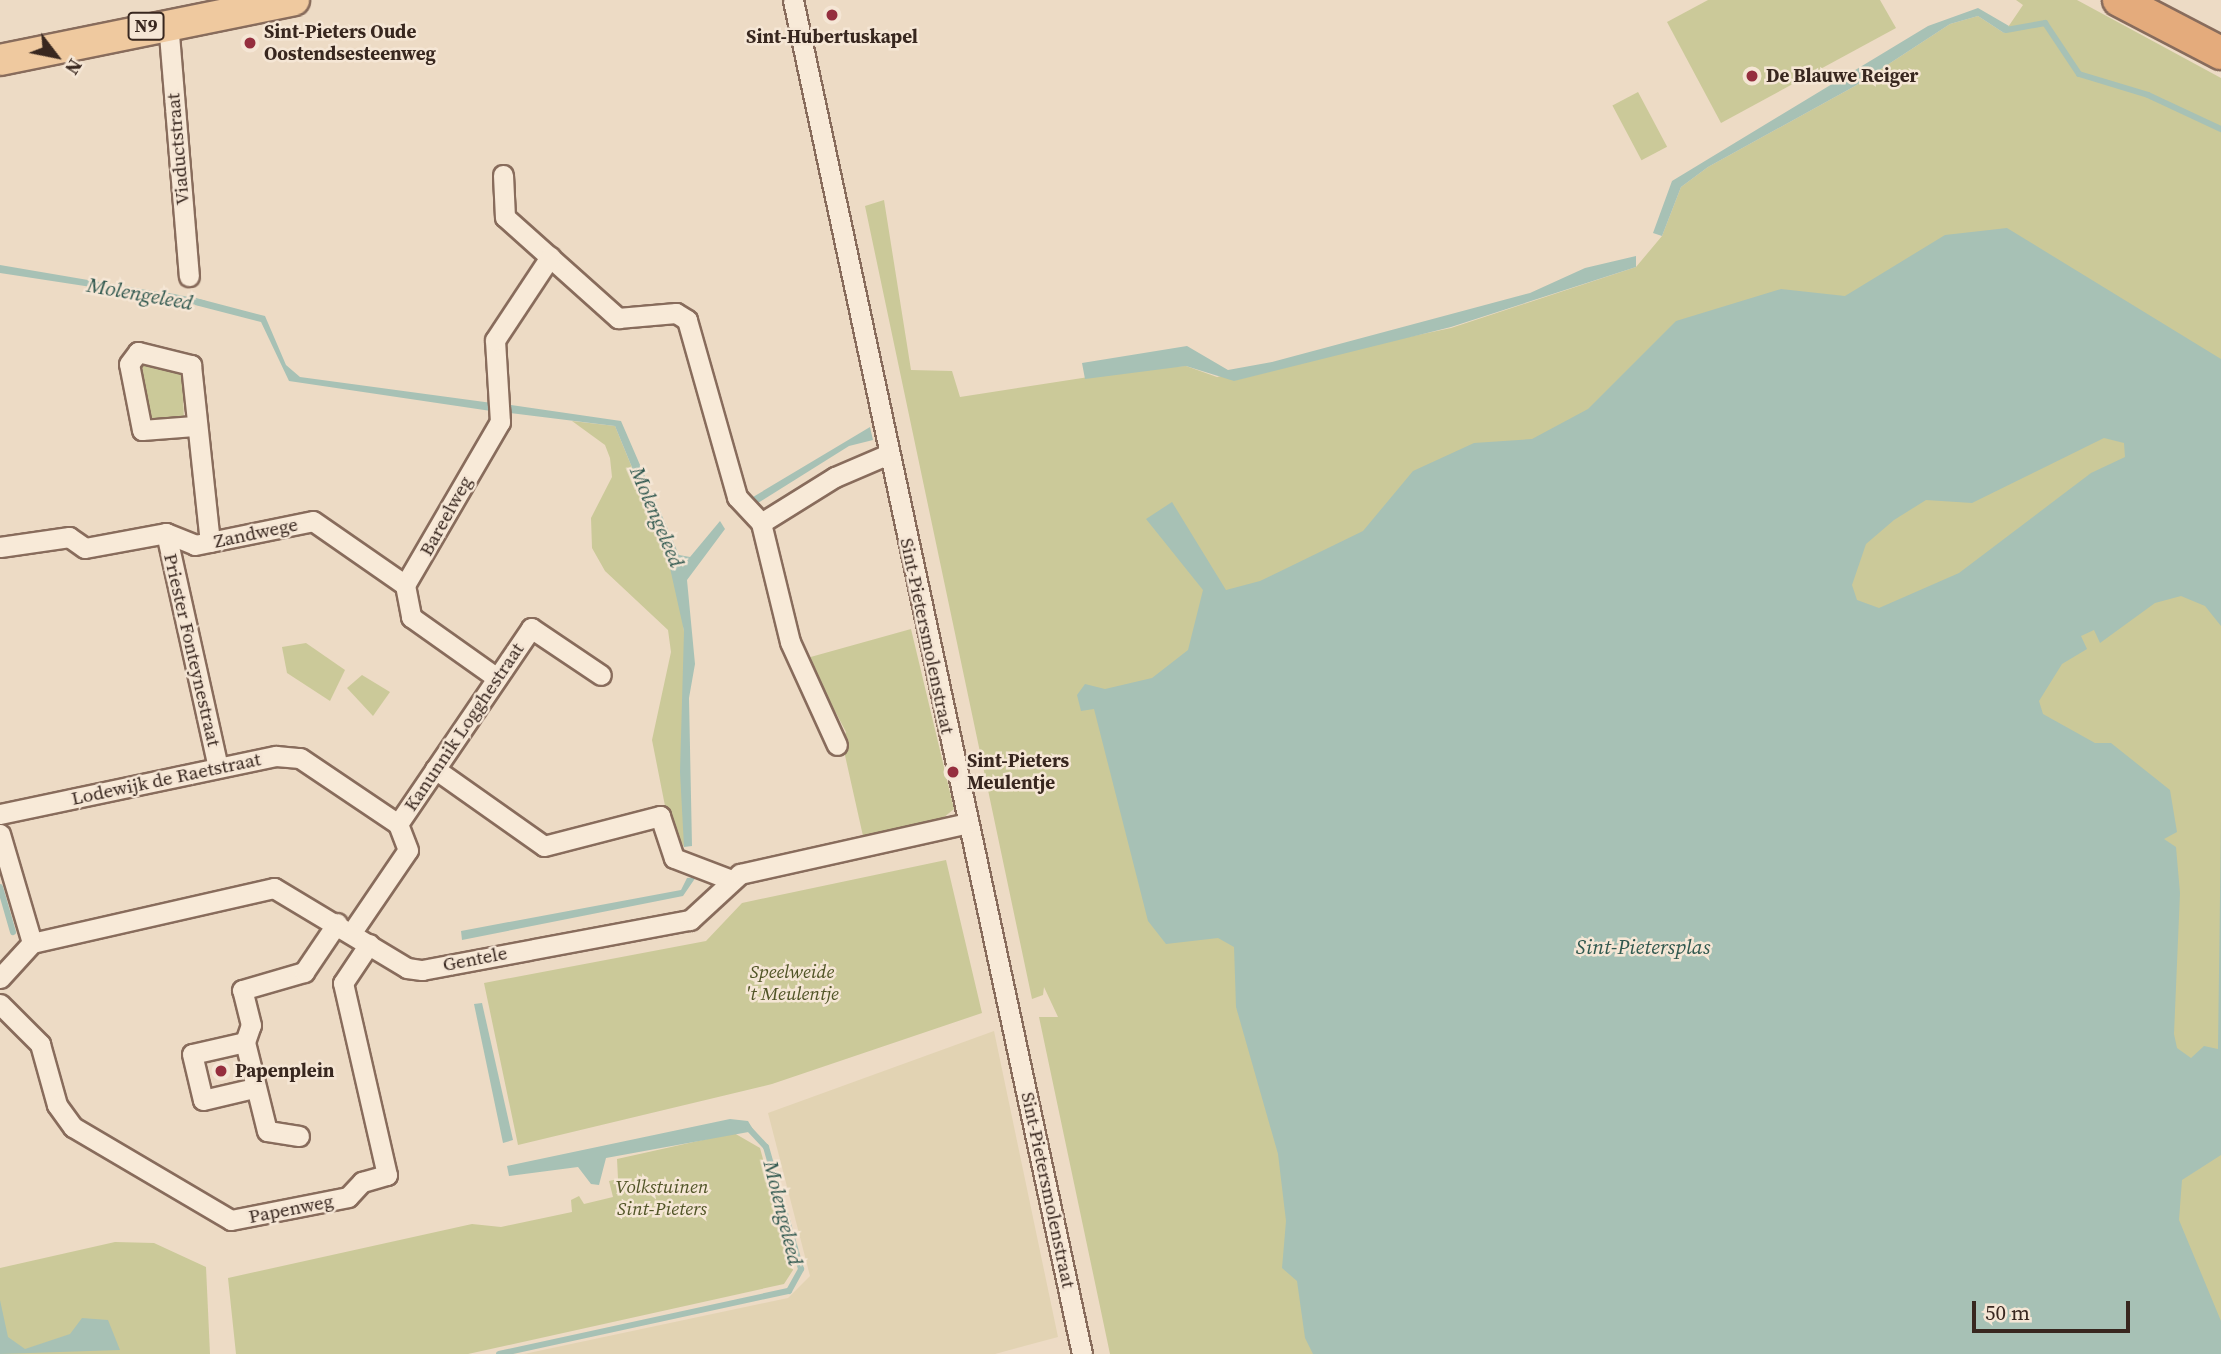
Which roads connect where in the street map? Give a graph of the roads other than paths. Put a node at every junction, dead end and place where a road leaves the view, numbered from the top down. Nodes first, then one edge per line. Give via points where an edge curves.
1 (294, 0) edge
2 (793, 0) edge
3 (2119, 0) edge
4 (219, 6) edge
5 (168, 22) junction
6 (2221, 53) edge
7 (0, 60) edge
8 (503, 175) dead end
9 (550, 257) junction
10 (189, 276) dead end
11 (194, 426) junction
12 (889, 454) junction
13 (761, 523) junction
14 (166, 533) junction
15 (209, 542) junction
16 (0, 547) edge
17 (405, 585) junction
18 (601, 675) dead end
19 (497, 678) junction
20 (837, 745) dead end
21 (218, 767) junction
22 (435, 769) junction
23 (0, 814) edge
24 (968, 823) junction
25 (398, 824) junction
26 (0, 834) edge
27 (729, 879) junction
28 (344, 928) junction
29 (32, 943) junction
30 (369, 944) junction
31 (0, 978) edge
32 (0, 1004) edge
33 (244, 1042) junction
34 (254, 1088) junction
35 (299, 1136) dead end
36 (1082, 1354) edge

1 - 4 main road, N9
2 - 12 street, Sint-Pietersmolenstraat
3 - 6 highway
4 - 5 main road, N9
5 - 7 main road, N9
5 - 10 street, Viaductstraat
8 - 9 street via 505,217
9 - 13 street via 618,318 676,313 687,320 737,497
9 - 17 street, Bareelweg via 495,340 503,402 497,429
11 - 11 street via 198,416 188,360 138,352 129,364 142,430
11 - 15 street
12 - 13 street via 835,477
12 - 24 street, Sint-Pietersmolenstraat
13 - 20 street via 790,642
14 - 15 street, Zandwege via 195,545
14 - 16 street, Zandwege via 85,548 69,537
14 - 21 street, Priester Fonteynestraat
15 - 17 street, Zandwege via 313,521
17 - 19 street via 411,617
18 - 19 street, Kanunnik Logghestraat via 531,628
19 - 22 street, Kanunnik Logghestraat
21 - 23 street, Lodewijk de Raetstraat
21 - 25 street, Lodewijk de Raetstraat via 276,756 300,758
22 - 25 street, Kanunnik Logghestraat
22 - 27 street via 544,846 660,816 674,858
24 - 27 street
24 - 36 street, Sint-Pietersmolenstraat
25 - 28 street, Kanunnik Logghestraat via 408,850
26 - 29 street
27 - 30 street, Gentele via 691,920 422,970 407,968
28 - 29 street, Gentele via 274,888
28 - 30 street, Gentele
28 - 33 street via 304,972 242,990 251,1025
29 - 31 street
30 - 32 street, Papenweg via 343,983 387,1175 362,1182 348,1197 231,1220 73,1127 57,1105 40,1044
33 - 34 street
33 - 34 street via 192,1054 203,1100
34 - 35 street via 267,1131

